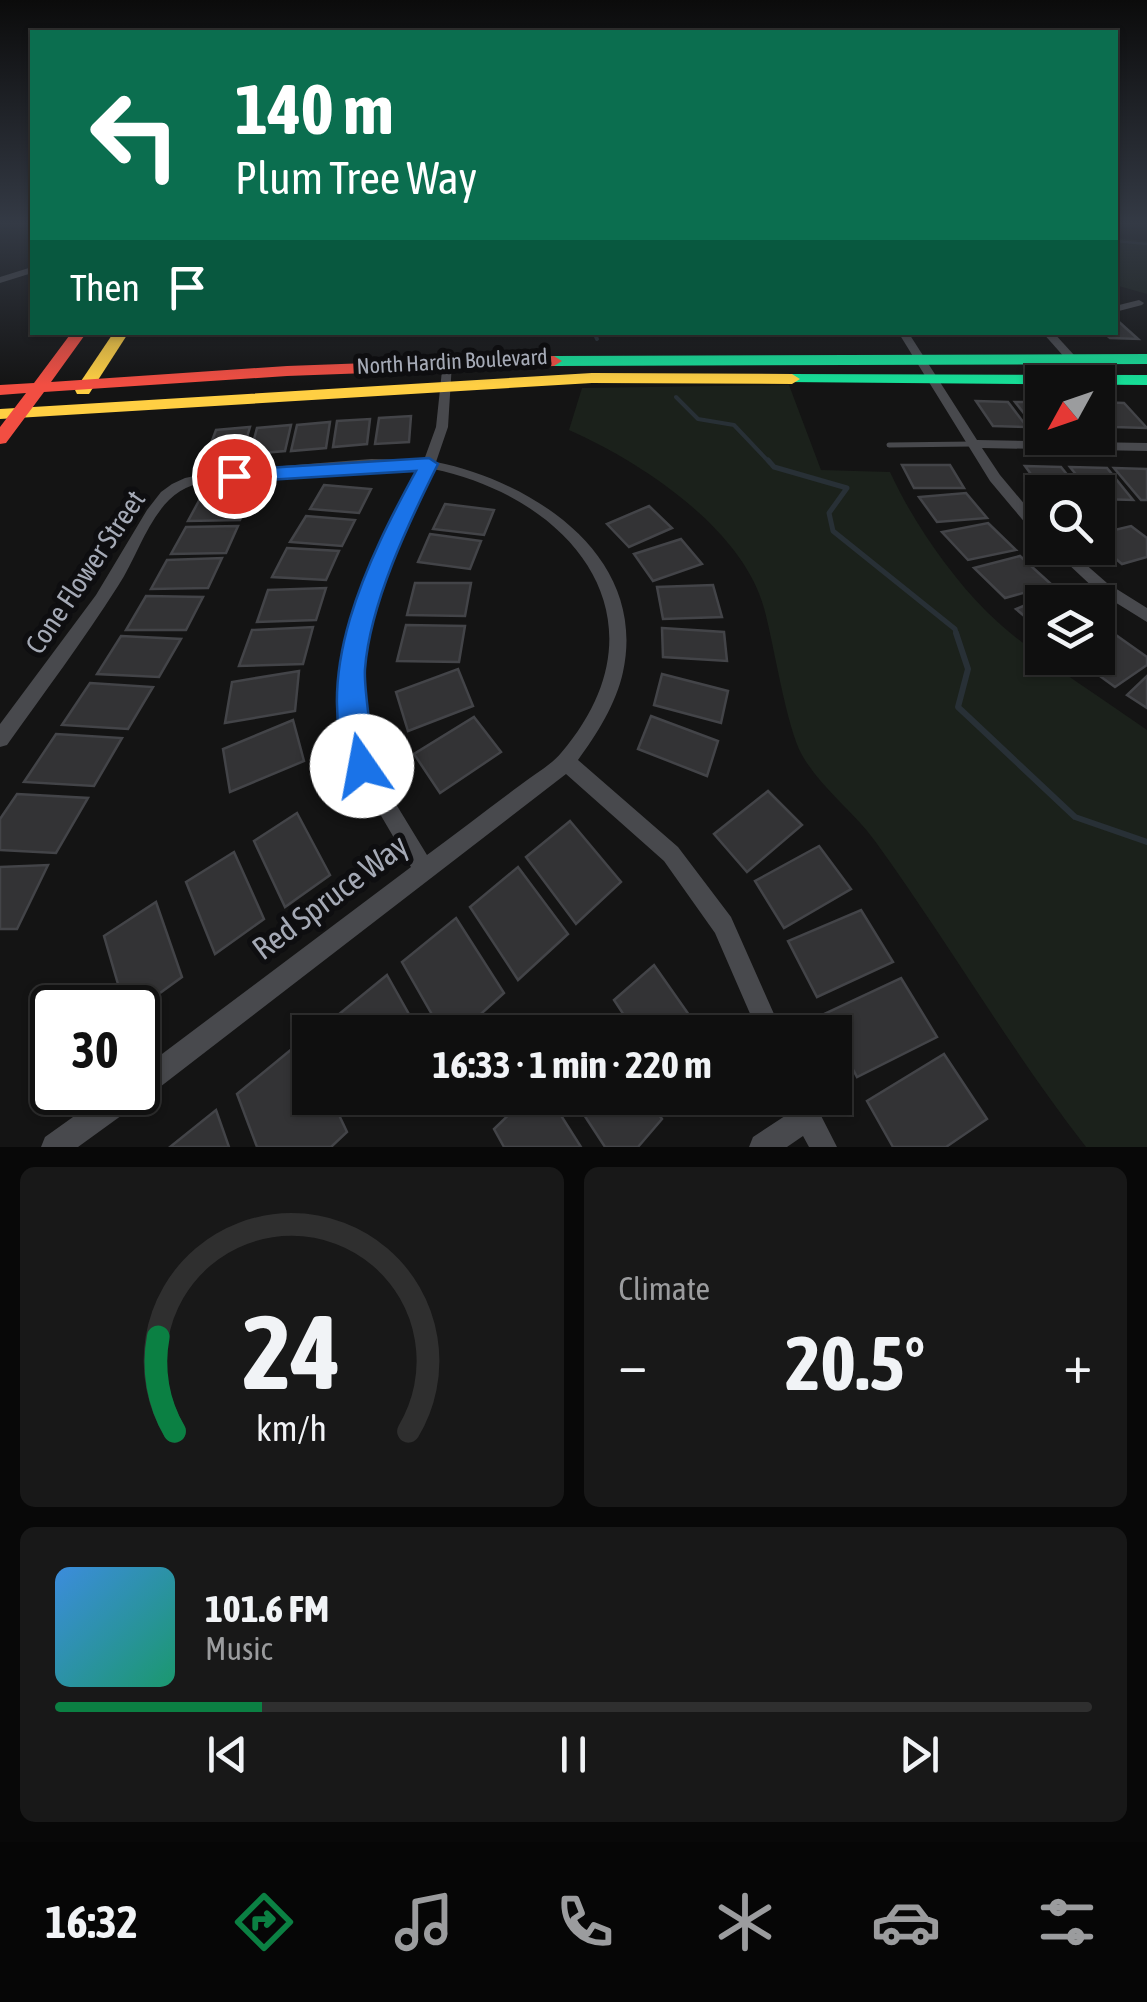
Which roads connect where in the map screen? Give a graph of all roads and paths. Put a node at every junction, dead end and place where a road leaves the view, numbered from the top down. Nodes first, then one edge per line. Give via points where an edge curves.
1 (1139, 303) dead end
2 (1118, 308) edge
3 (78, 335) edge
4 (120, 335) edge
5 (904, 335) edge
6 (1050, 335) edge
7 (920, 357) junction
8 (1070, 358) junction
9 (1147, 359) edge
10 (446, 374) junction
11 (932, 378) junction
12 (1147, 380) edge
13 (88, 384) junction
14 (38, 387) junction
15 (0, 390) edge
16 (70, 410) junction
17 (9, 414) edge
18 (0, 439) edge
19 (973, 444) junction
20 (889, 445) dead end
21 (1147, 447) edge
22 (429, 464) junction
23 (182, 486) joint
24 (1025, 512) edge
25 (1077, 565) edge
26 (1147, 616) edge
27 (0, 739) edge
28 (566, 762) junction
29 (424, 870) junction
30 (762, 1015) edge
31 (160, 1071) edge
32 (99, 1115) edge
33 (794, 1115) edge
34 (806, 1115) edge
35 (55, 1147) edge
36 (763, 1147) edge
37 (823, 1147) edge

1 - 2 street
3 - 14 street
4 - 13 street
5 - 7 street
6 - 8 street
7 - 8 street, North Hardin Boulevard
7 - 10 street, North Hardin Boulevard via 726,355
7 - 11 street
8 - 9 street, North Hardin Boulevard
10 - 11 street, North Hardin Boulevard
10 - 13 street, North Hardin Boulevard
10 - 16 street, North Hardin Boulevard
10 - 22 street via 442,427
11 - 12 street, North Hardin Boulevard
11 - 19 street
13 - 14 street, North Hardin Boulevard
13 - 16 street
14 - 15 street, North Hardin Boulevard
14 - 17 street
16 - 17 street, North Hardin Boulevard
17 - 18 street
19 - 20 lane
19 - 21 street
19 - 24 street
22 - 23 street, Red Spruce Way via 200,479
22 - 28 street, Red Spruce Way via 489,480 531,501 601,570 618,615 616,667 596,720
22 - 29 street via 369,594 352,665 351,713 362,766
23 - 27 street, Cone Flower Street via 166,495 116,578
25 - 26 street
28 - 29 street, Red Spruce Way
28 - 30 street via 671,854 722,925
29 - 31 street, Red Spruce Way
32 - 35 street
33 - 36 street
34 - 37 street

